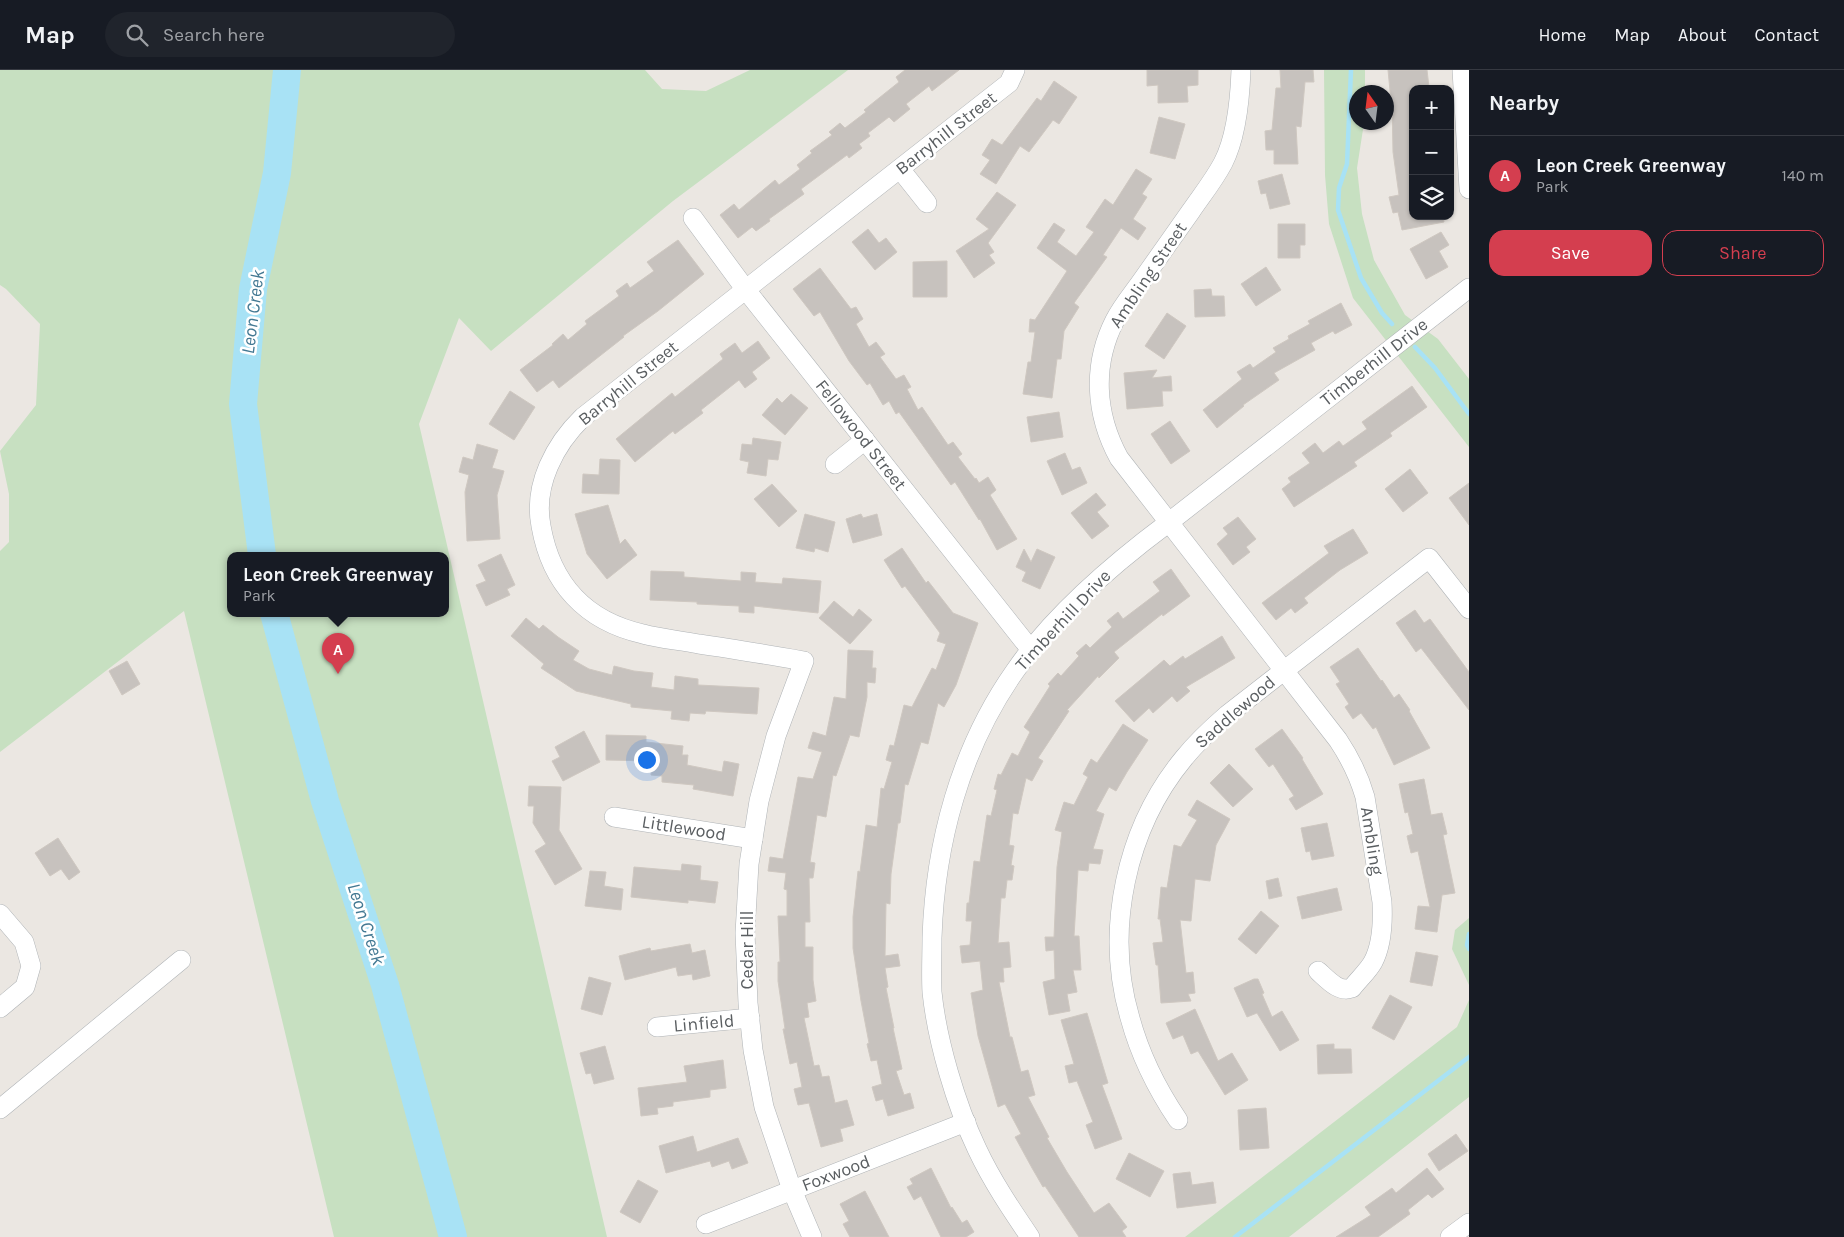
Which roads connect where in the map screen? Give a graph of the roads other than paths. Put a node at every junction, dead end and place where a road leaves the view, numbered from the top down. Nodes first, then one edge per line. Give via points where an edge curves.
1 (1016, 70) edge
2 (1241, 70) edge
3 (1462, 70) edge
4 (900, 169) junction
5 (1469, 189) edge
6 (927, 203) dead end
7 (693, 218) dead end
8 (1469, 288) edge
9 (746, 290) junction
10 (865, 440) junction
11 (835, 464) dead end
12 (1168, 523) junction
13 (1469, 609) edge
14 (1031, 650) junction
15 (804, 661) joint
16 (1284, 670) junction
17 (614, 817) dead end
18 (753, 839) junction
19 (0, 914) edge
20 (181, 960) dead end
21 (1318, 971) dead end
22 (0, 1008) edge
23 (750, 1018) junction
24 (657, 1027) dead end
25 (0, 1109) edge
26 (1178, 1120) dead end
27 (966, 1122) junction
28 (792, 1190) junction
29 (1469, 1223) edge
30 (706, 1224) dead end
31 (812, 1237) edge
32 (1030, 1237) edge
33 (1450, 1237) edge

1 - 4 street, Barryhill Street via 1009,83
2 - 12 street, Ambling Street via 1232,135 1224,162 1115,319 1101,360 1098,389 1106,432 1123,464
3 - 5 street
4 - 6 street
4 - 9 street, Barryhill Street
7 - 9 street, Fellowood Street
8 - 12 street, Timberhill Drive
9 - 10 street, Fellowood Street
9 - 15 street, Barryhill Street via 574,426 558,446 546,470 540,495 544,547 568,592 607,622 642,634
10 - 11 street
10 - 14 street, Fellowood Street
12 - 14 street, Timberhill Drive via 1114,565
12 - 16 street, Ambling Street
13 - 16 street, Saddlewood via 1429,558
14 - 27 street, Timberhill Drive via 991,709 969,755 952,804 940,854 934,899 932,992 942,1047
15 - 18 street, Cedar Hill via 776,736
16 - 21 street, Ambling via 1338,740 1354,767 1365,797 1382,902 1379,942 1373,962 1352,988 1339,989
16 - 26 street, Saddlewood via 1204,735 1184,758 1150,809 1129,866 1119,926 1123,987 1139,1046 1163,1097
17 - 18 street, Littlewood
18 - 23 street, Cedar Hill via 745,933
19 - 22 street via 24,942 31,966 25,987
20 - 25 street
23 - 24 street, Linfield
23 - 28 street, Cedar Hill via 764,1106
27 - 28 street, Foxwood
27 - 32 street, Timberhill Drive via 1000,1194
28 - 30 street, Foxwood
28 - 31 street, Cedar Hill
29 - 33 street

